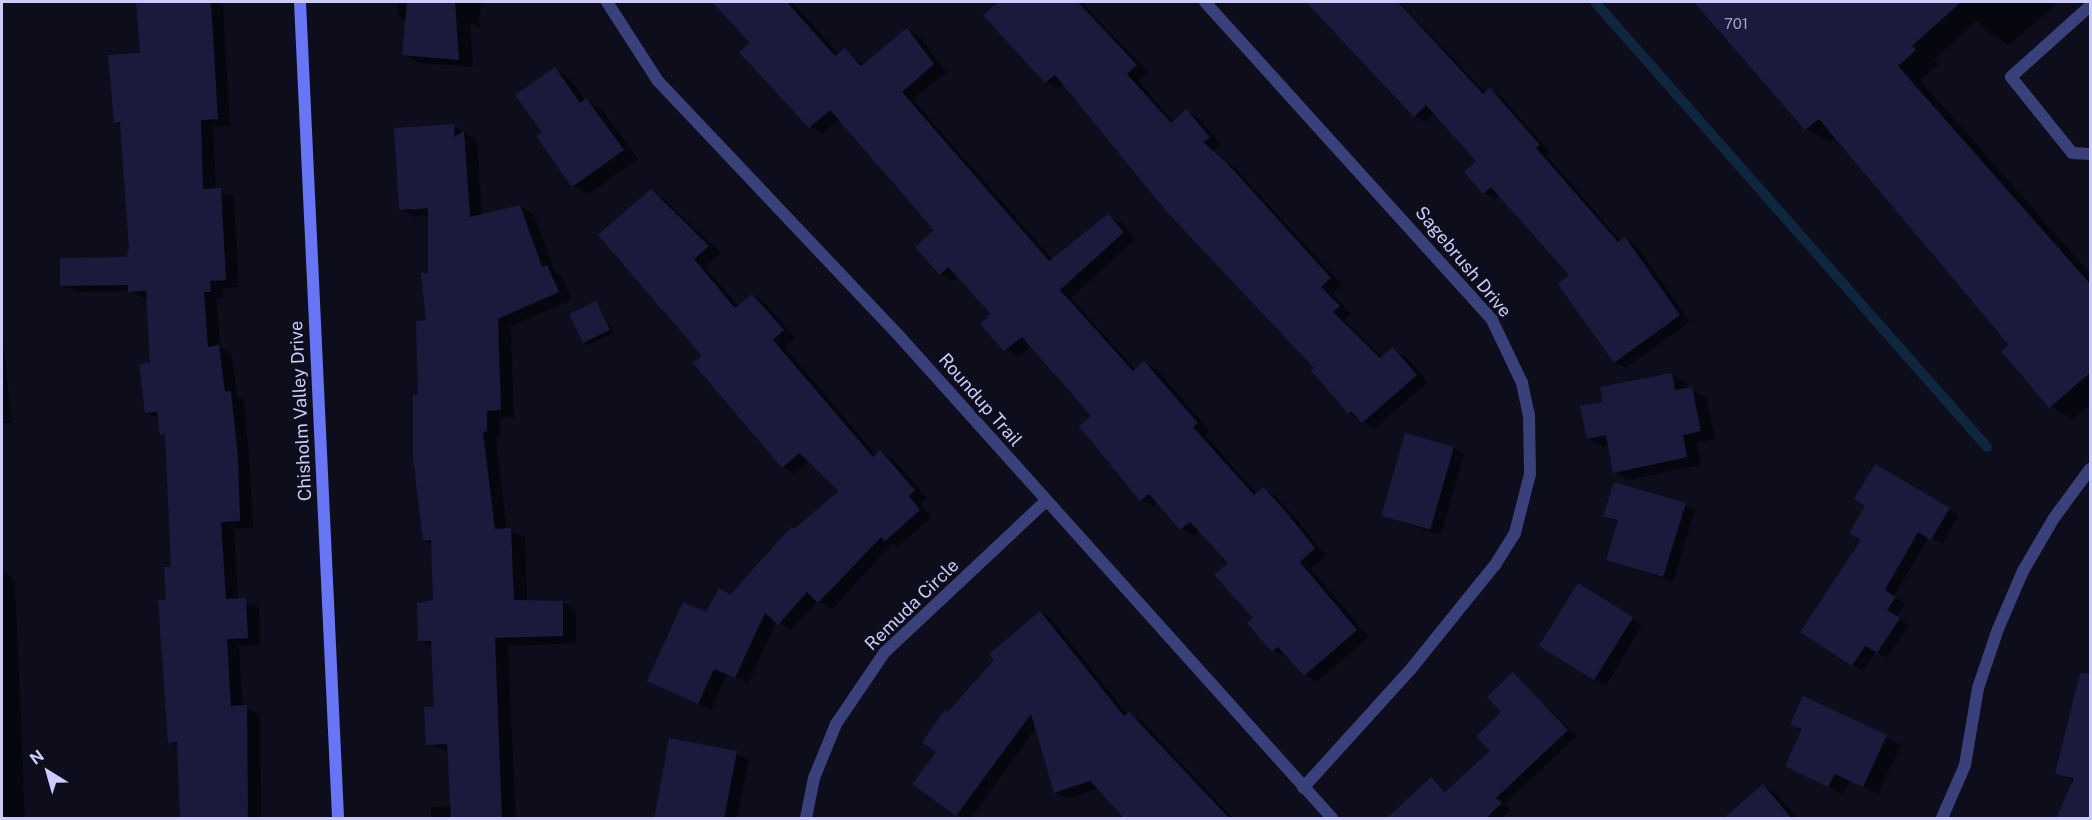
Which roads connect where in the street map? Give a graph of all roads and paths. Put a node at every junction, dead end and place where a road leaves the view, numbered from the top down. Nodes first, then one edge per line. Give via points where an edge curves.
1 (300, 2) edge
2 (607, 2) edge
3 (1205, 2) edge
4 (2091, 6) edge
5 (2091, 154) edge
6 (2091, 469) edge
7 (1045, 502) junction
8 (1303, 788) junction
9 (338, 819) edge
10 (806, 819) edge
11 (1332, 819) edge
12 (1942, 819) edge

1 - 9 street, Chisholm Valley Drive
2 - 7 street, Roundup Trail via 658,81 902,338
3 - 8 street, Sagebrush Drive via 1492,320 1522,383 1529,416 1530,474 1515,533 1494,566 1410,670
4 - 5 street via 2011,77 2072,153
6 - 12 street via 2054,518 2023,571 2002,619 1978,688 1965,765
7 - 8 street, Roundup Trail
7 - 10 street, Remuda Circle via 884,653 836,724 814,778
8 - 11 street, Roundup Trail

